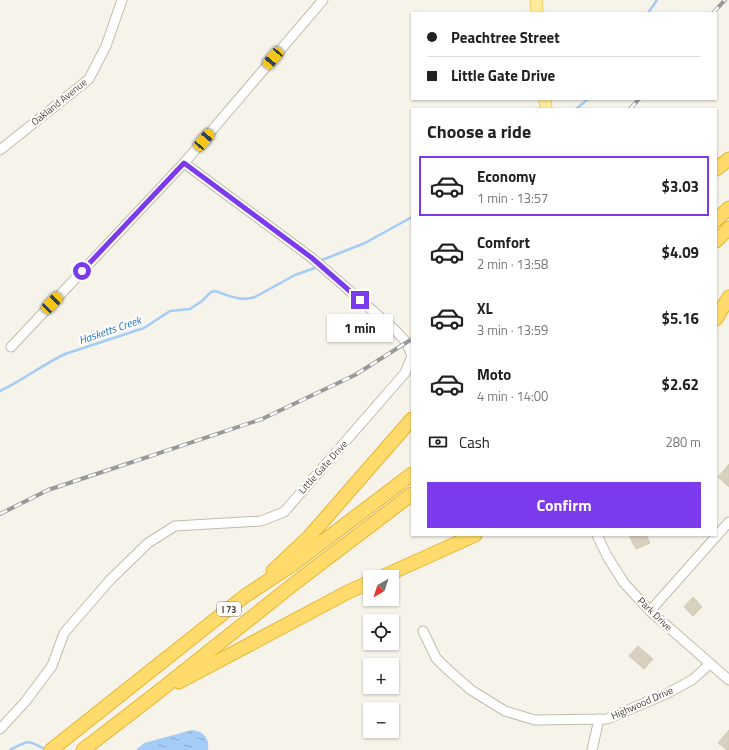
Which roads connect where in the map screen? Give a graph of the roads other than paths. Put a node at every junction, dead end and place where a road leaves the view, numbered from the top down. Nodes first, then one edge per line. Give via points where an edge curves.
1 (122, 0) edge
2 (323, 0) edge
3 (536, 0) edge
4 (537, 12) edge
5 (0, 150) edge
6 (729, 159) edge
7 (184, 163) junction
8 (717, 168) edge
9 (729, 208) edge
10 (717, 219) edge
11 (729, 228) edge
12 (717, 240) edge
13 (729, 297) edge
14 (717, 317) edge
15 (11, 347) dead end
16 (411, 353) edge
17 (411, 358) edge
18 (411, 420) edge
19 (411, 475) edge
20 (411, 495) edge
21 (729, 522) edge
22 (473, 536) edge
23 (597, 536) edge
24 (717, 536) edge
25 (717, 536) edge
26 (398, 570) edge
27 (363, 585) edge
28 (245, 596) junction
29 (650, 611) junction
30 (423, 631) dead end
31 (710, 664) junction
32 (729, 680) edge
33 (153, 696) junction
34 (599, 719) junction
35 (0, 729) edge
36 (51, 750) edge
37 (82, 750) edge
38 (592, 750) edge

1 - 5 street, Oakland Avenue via 106,46 89,79
2 - 7 street
3 - 4 main road
6 - 8 highway
7 - 15 street
7 - 16 street, Little Gate Drive via 312,258 396,331 407,343
9 - 10 highway
11 - 12 highway
13 - 14 highway
17 - 35 street, Little Gate Drive via 404,373 284,512 261,521 175,526 148,543 110,580 64,633 52,666 25,702
18 - 28 highway via 309,537
19 - 28 highway, I 73 via 292,565
20 - 33 highway, I 73 via 258,611
21 - 24 street
22 - 26 highway
23 - 29 street, Park Drive via 624,584
25 - 29 street
27 - 33 highway
28 - 36 highway, I 73
29 - 31 street, Park Drive
30 - 34 street via 436,658 447,669 471,690 505,711 535,720
31 - 32 street, Park Drive
31 - 34 street, Highwood Drive via 692,680 666,694 607,719
33 - 37 highway, I 73
34 - 38 street, Highwood Drive

